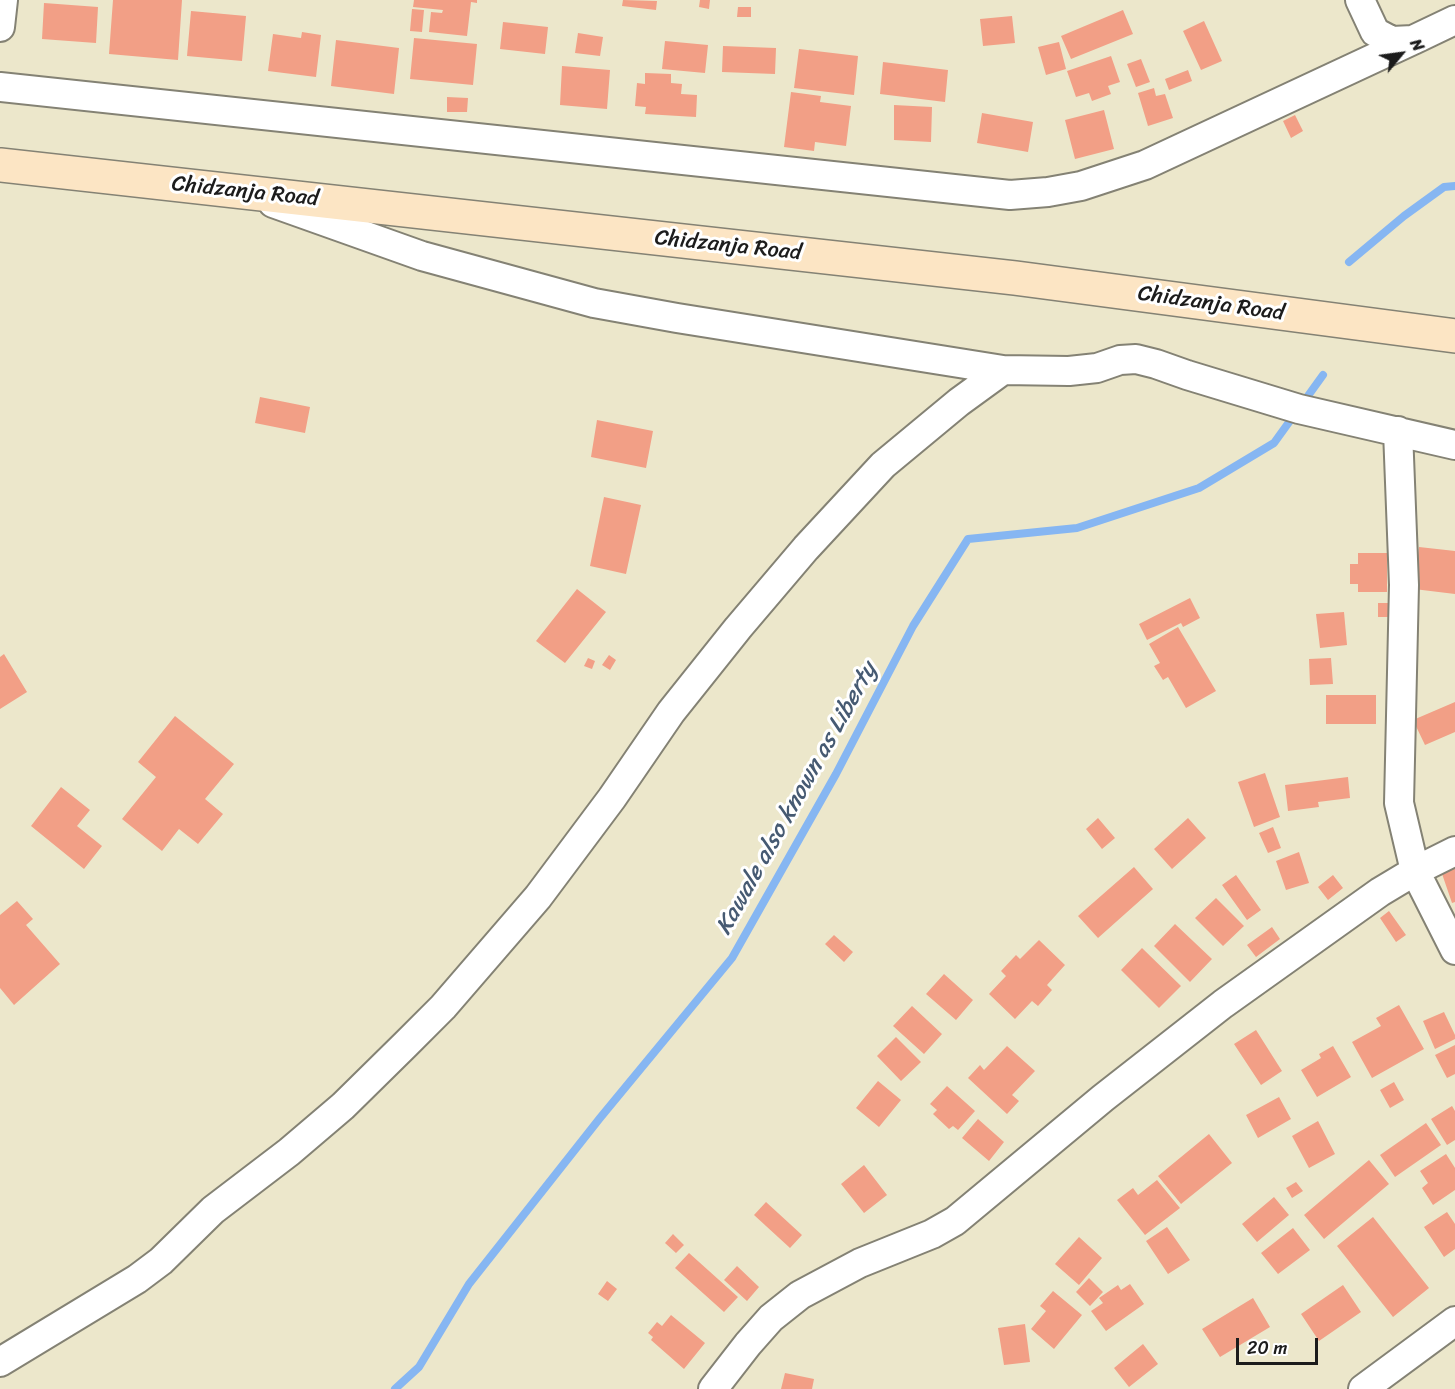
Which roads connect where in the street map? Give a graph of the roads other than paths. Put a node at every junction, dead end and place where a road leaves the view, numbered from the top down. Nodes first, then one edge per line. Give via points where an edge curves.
1 (3, 0) edge
2 (1360, 0) edge
3 (1455, 20) edge
4 (0, 27) edge
5 (1413, 40) junction
6 (0, 87) edge
7 (0, 165) edge
8 (238, 191) junction
9 (1455, 336) edge
10 (1003, 370) junction
11 (1398, 431) junction
12 (1455, 445) edge
13 (1455, 851) edge
14 (1415, 871) junction
15 (1455, 950) edge
16 (1455, 1321) edge
17 (0, 1362) edge
18 (713, 1389) edge
19 (1363, 1389) edge

1 - 4 street
2 - 5 street via 1375,32 1392,41
3 - 5 street
5 - 6 street via 1145,165 1081,186 1011,195
7 - 8 street, Chidzanja Road
8 - 9 street, Chidzanja Road via 1016,278
8 - 10 street via 422,256 594,303
10 - 11 street via 1069,371 1136,359 1299,409
10 - 17 street via 883,465 806,548 670,712 538,897 406,1044 343,1106 213,1210 161,1261
11 - 12 street
11 - 14 street via 1404,585 1399,803
13 - 14 street
14 - 15 street
14 - 18 street via 1222,1004 955,1221 860,1263 800,1295 771,1318
16 - 19 street

